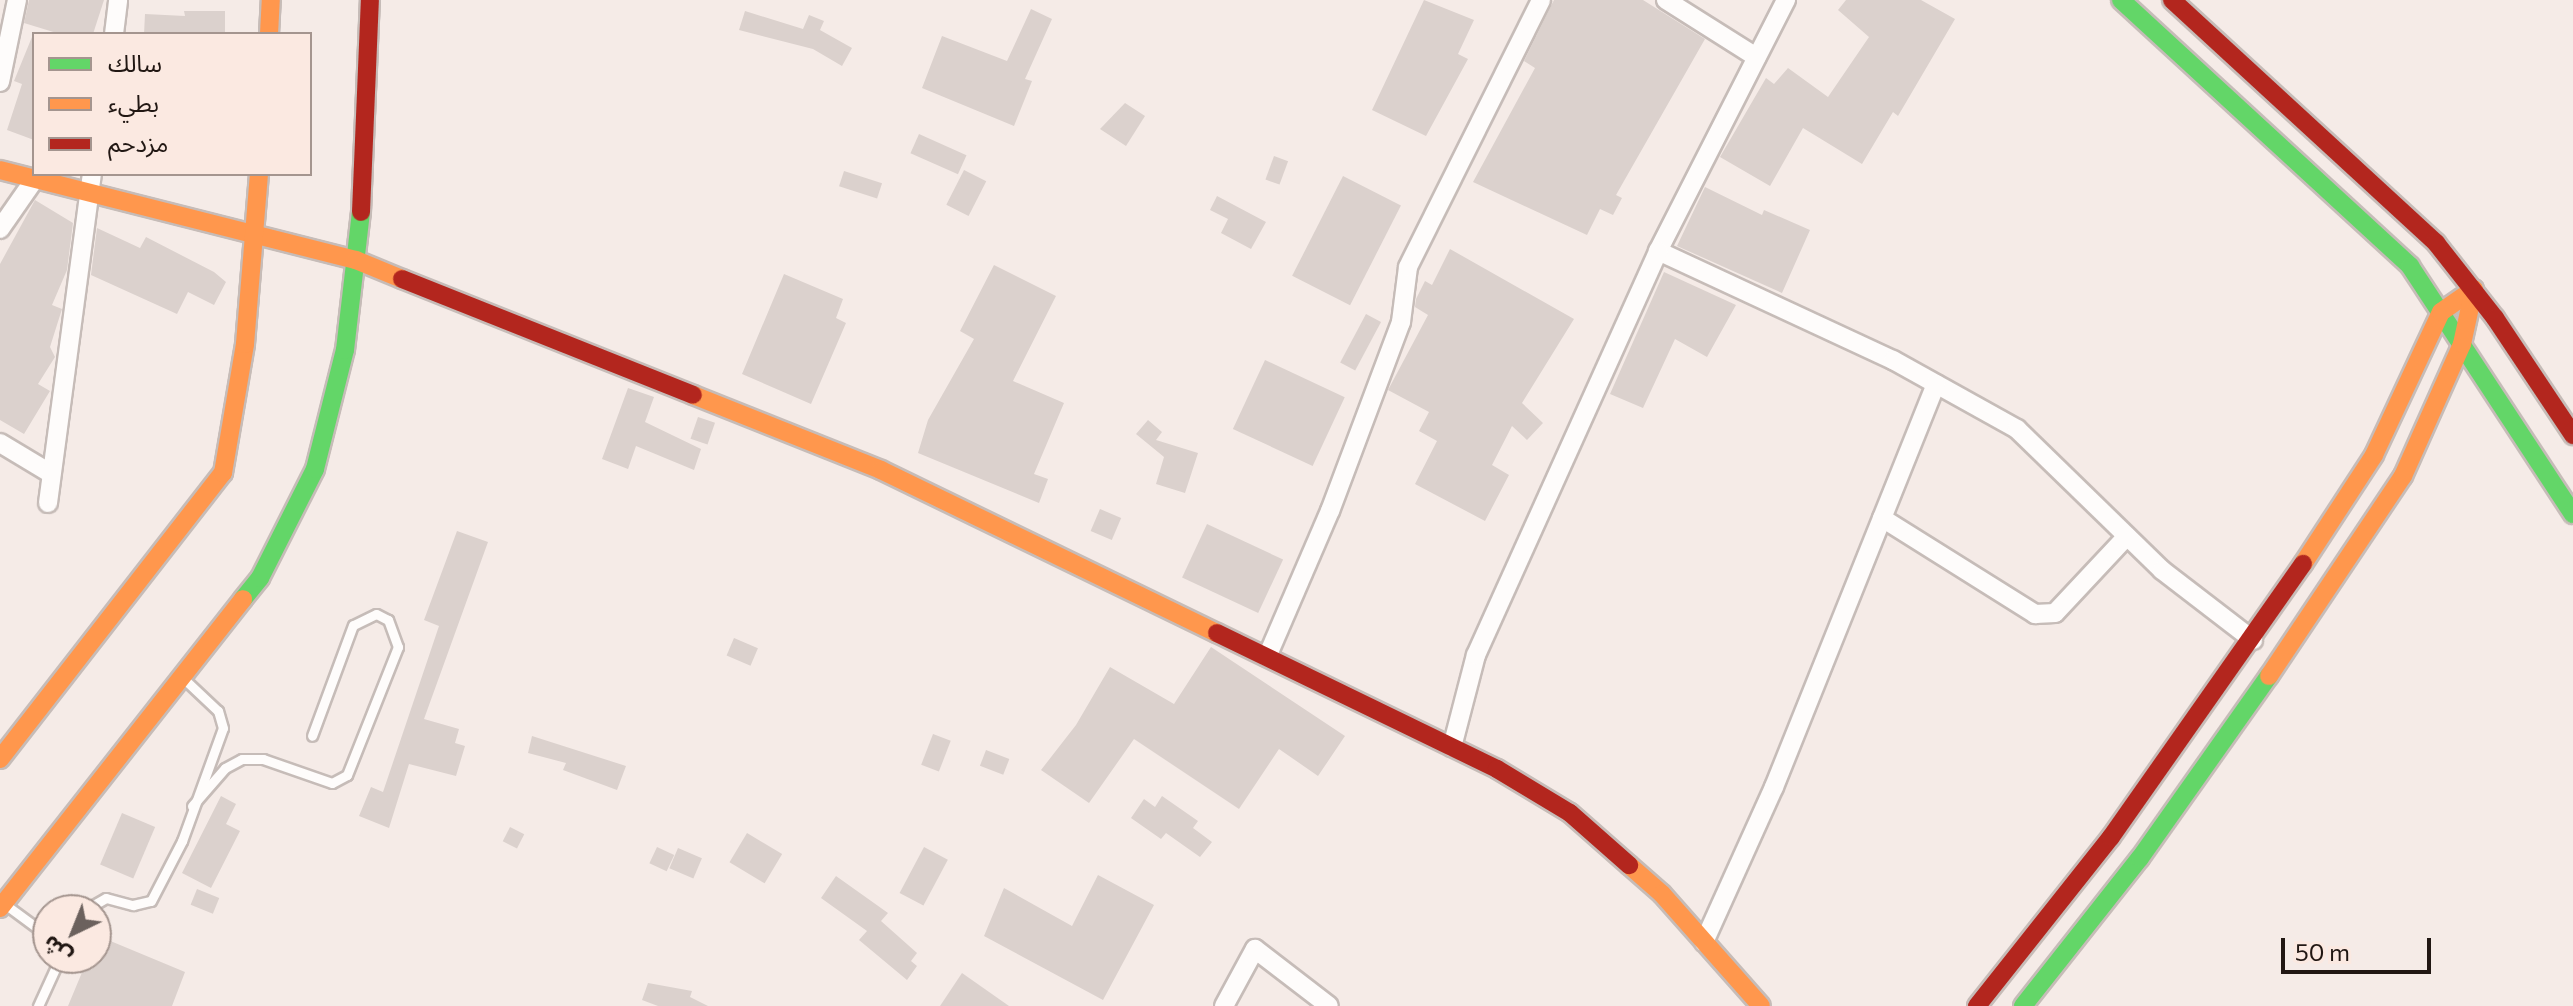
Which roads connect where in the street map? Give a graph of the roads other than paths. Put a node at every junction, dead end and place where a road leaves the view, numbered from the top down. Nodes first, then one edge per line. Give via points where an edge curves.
1 (17, 0) edge
2 (118, 0) edge
3 (271, 0) edge
4 (370, 0) edge
5 (1541, 0) edge
6 (1666, 0) edge
7 (1786, 0) edge
8 (2121, 0) edge
9 (2172, 0) edge
10 (114, 32) edge
11 (269, 32) edge
12 (1756, 57) junction
13 (0, 82) edge
14 (0, 170) edge
15 (92, 176) edge
16 (259, 176) edge
17 (34, 180) junction
18 (88, 196) junction
19 (0, 229) edge
20 (254, 237) junction
21 (1658, 251) junction
22 (356, 260) junction
23 (2474, 289) junction
24 (2441, 312) junction
25 (2462, 344) junction
26 (1936, 384) junction
27 (2573, 435) edge
28 (0, 443) edge
29 (50, 473) junction
30 (48, 503) dead end
31 (2573, 514) edge
32 (1882, 518) junction
33 (2127, 536) junction
34 (2253, 640) junction
35 (1267, 657) junction
36 (181, 677) junction
37 (312, 736) dead end
38 (1452, 747) junction
39 (0, 759) edge
40 (192, 806) junction
41 (112, 899) edge
42 (2, 906) edge
43 (32, 926) edge
44 (1704, 942) junction
45 (53, 974) edge
46 (38, 1006) edge
47 (1224, 1006) edge
48 (1329, 1006) edge
49 (1761, 1006) edge
50 (1977, 1006) edge
51 (2023, 1006) edge

1 - 13 street
2 - 10 street
3 - 11 street
4 - 22 street
5 - 35 street via 1408,267 1401,322 1330,511
6 - 12 street
7 - 12 street
8 - 24 street via 2410,266
9 - 23 street via 2436,243
12 - 21 street
14 - 17 street
15 - 18 street
16 - 20 street
17 - 18 street
17 - 19 street
18 - 20 street
18 - 29 street
20 - 22 street
20 - 39 street via 245,344 223,473
21 - 26 street
21 - 38 street via 1476,655
22 - 35 street via 881,470
22 - 36 street via 345,350 315,469 260,578
23 - 24 street
23 - 25 street
23 - 27 street
24 - 25 street
24 - 34 street via 2374,455
25 - 31 street
25 - 51 street via 2403,476 2365,539 2140,858
26 - 32 street
26 - 33 street via 2017,429
28 - 29 street
29 - 30 street
32 - 33 street via 2035,614 2055,613
32 - 44 street via 1774,787
33 - 34 street
34 - 50 street via 2111,837
35 - 38 street
36 - 40 lane via 218,711 223,728
36 - 42 street
37 - 40 lane via 353,625 376,614 388,620 398,647 347,775 332,783 263,759 242,759 225,768
38 - 44 street via 1570,813 1632,866
40 - 41 lane via 182,841 151,901 143,906
42 - 43 lane
44 - 49 street
45 - 46 lane
47 - 48 street via 1255,949

